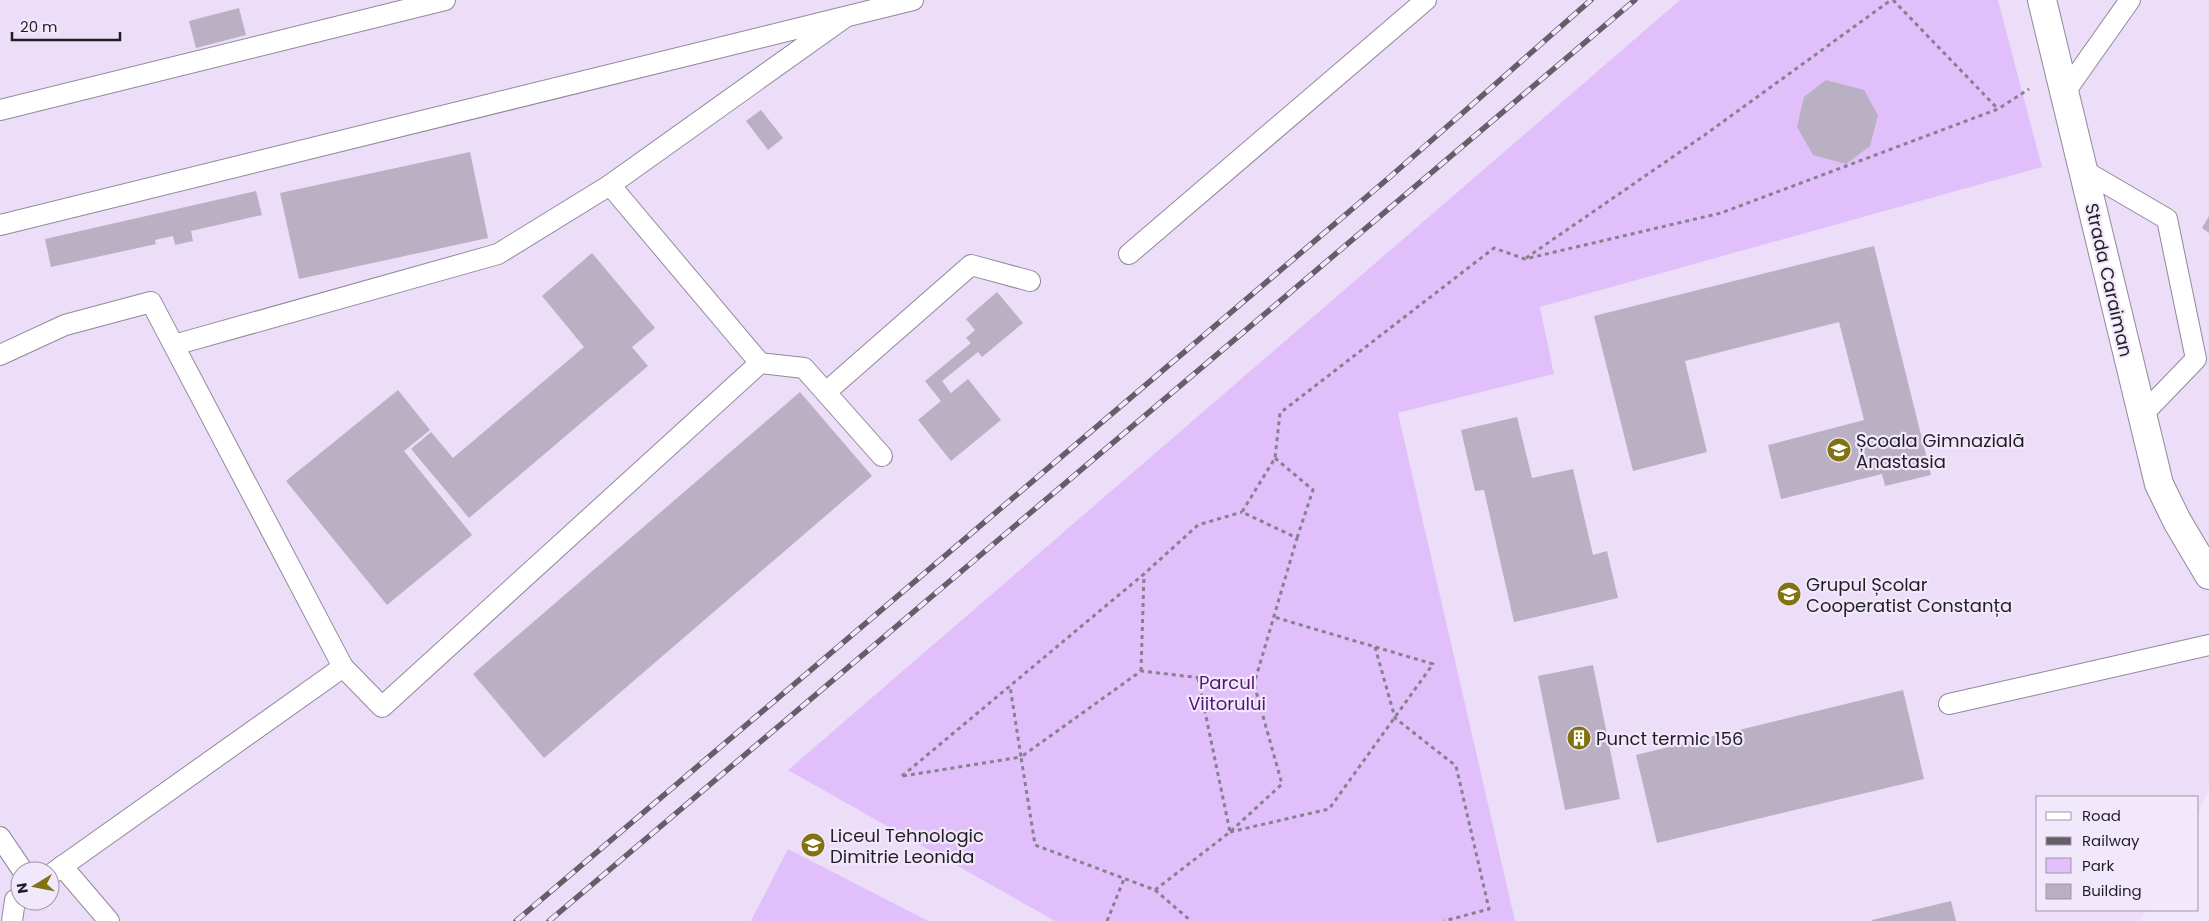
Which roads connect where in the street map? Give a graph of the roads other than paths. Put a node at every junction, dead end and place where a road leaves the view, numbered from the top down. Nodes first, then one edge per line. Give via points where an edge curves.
1 (445, 0) edge
2 (913, 0) edge
3 (1426, 0) edge
4 (2042, 0) edge
5 (2130, 0) edge
6 (844, 18) junction
7 (2062, 81) junction
8 (0, 110) edge
9 (2083, 170) junction
10 (610, 186) junction
11 (0, 225) edge
12 (1129, 254) dead end
13 (1030, 281) dead end
14 (174, 345) junction
15 (0, 355) edge
16 (760, 363) junction
17 (2202, 363) edge
18 (826, 392) junction
19 (2142, 415) junction
20 (882, 456) dead end
21 (2204, 562) edge
22 (2209, 645) edge
23 (343, 667) junction
24 (1949, 704) dead end
25 (0, 837) edge
26 (16, 861) edge
27 (60, 868) edge
28 (60, 875) edge
29 (109, 921) edge

1 - 8 lane
2 - 6 lane
3 - 12 lane
4 - 7 street, Strada Caraiman
5 - 7 lane
6 - 10 lane
6 - 11 lane
7 - 9 street, Strada Caraiman
9 - 17 lane via 2167,219
9 - 19 street, Strada Caraiman
10 - 14 lane via 498,254
10 - 16 lane
13 - 18 lane via 971,265
14 - 15 lane via 151,302 66,325
14 - 23 lane
16 - 18 lane via 804,368
16 - 23 lane via 382,707
17 - 19 lane
18 - 20 lane
19 - 21 street, Strada Caraiman via 2159,484 2176,522
22 - 24 lane
23 - 27 lane
25 - 26 lane
28 - 29 lane

